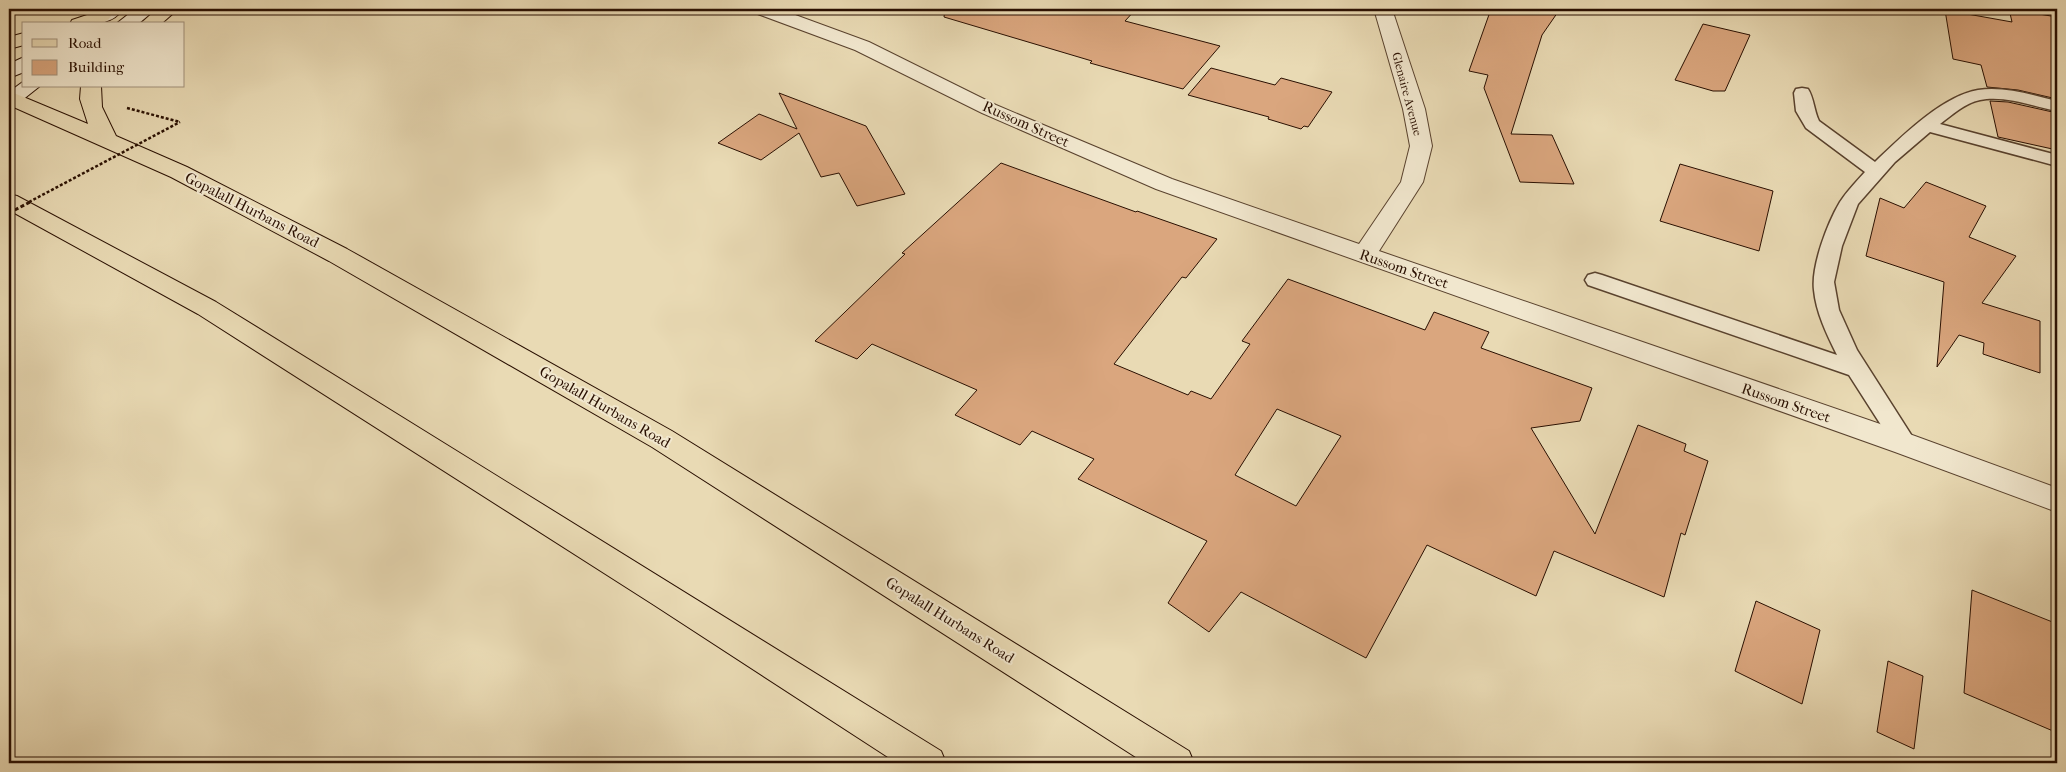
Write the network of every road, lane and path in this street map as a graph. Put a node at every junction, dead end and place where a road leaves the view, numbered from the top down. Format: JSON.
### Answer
{"nodes":[{"id":1,"x":148,"y":9,"type":"edge"},
{"id":2,"x":169,"y":9,"type":"edge"},
{"id":3,"x":762,"y":9,"type":"edge"},
{"id":4,"x":1382,"y":9,"type":"edge"},
{"id":5,"x":102,"y":16,"type":"edge"},
{"id":6,"x":85,"y":22,"type":"edge"},
{"id":7,"x":128,"y":22,"type":"edge"},
{"id":8,"x":152,"y":22,"type":"edge"},
{"id":9,"x":22,"y":40,"type":"edge"},
{"id":10,"x":9,"y":42,"type":"edge"},
{"id":11,"x":22,"y":69,"type":"edge"},
{"id":12,"x":90,"y":88,"type":"edge"},
{"id":13,"x":14,"y":91,"type":"edge"},
{"id":14,"x":1802,"y":93,"type":"dead end"},
{"id":15,"x":122,"y":106,"type":"dead end"},
{"id":16,"x":2057,"y":106,"type":"edge"},
{"id":17,"x":1927,"y":126,"type":"junction"},
{"id":18,"x":108,"y":142,"type":"junction"},
{"id":19,"x":2057,"y":162,"type":"edge"},
{"id":20,"x":1876,"y":172,"type":"junction"},
{"id":21,"x":10,"y":206,"type":"edge"},
{"id":22,"x":1364,"y":255,"type":"junction"},
{"id":23,"x":1595,"y":280,"type":"dead end"},
{"id":24,"x":1858,"y":370,"type":"junction"},
{"id":25,"x":1905,"y":444,"type":"junction"},
{"id":26,"x":2057,"y":500,"type":"edge"},
{"id":27,"x":928,"y":763,"type":"edge"},
{"id":28,"x":1176,"y":763,"type":"edge"}],
"edges":[{"from":1,"to":7,"type":"street"},
{"from":2,"to":8,"type":"main road"},
{"from":3,"to":22,"type":"street","name":"Russom Street"},
{"from":4,"to":22,"type":"street","name":"Glenaire Avenue"},
{"from":5,"to":6,"type":"main road"},
{"from":9,"to":10,"type":"main road"},
{"from":11,"to":13,"type":"street"},
{"from":12,"to":18,"type":"main road"},
{"from":13,"to":18,"type":"main road","name":"Gopalall Hurbans Road"},
{"from":14,"to":20,"type":"lane"},
{"from":15,"to":21,"type":"path","bridge":true},
{"from":16,"to":17,"type":"lane"},
{"from":17,"to":19,"type":"lane"},
{"from":17,"to":20,"type":"lane"},
{"from":18,"to":28,"type":"main road","name":"Gopalall Hurbans Road"},
{"from":20,"to":24,"type":"lane"},
{"from":21,"to":27,"type":"main road"},
{"from":22,"to":25,"type":"street","name":"Russom Street"},
{"from":23,"to":24,"type":"lane"},
{"from":24,"to":25,"type":"lane"},
{"from":25,"to":26,"type":"street","name":"Russom Street"}]}
